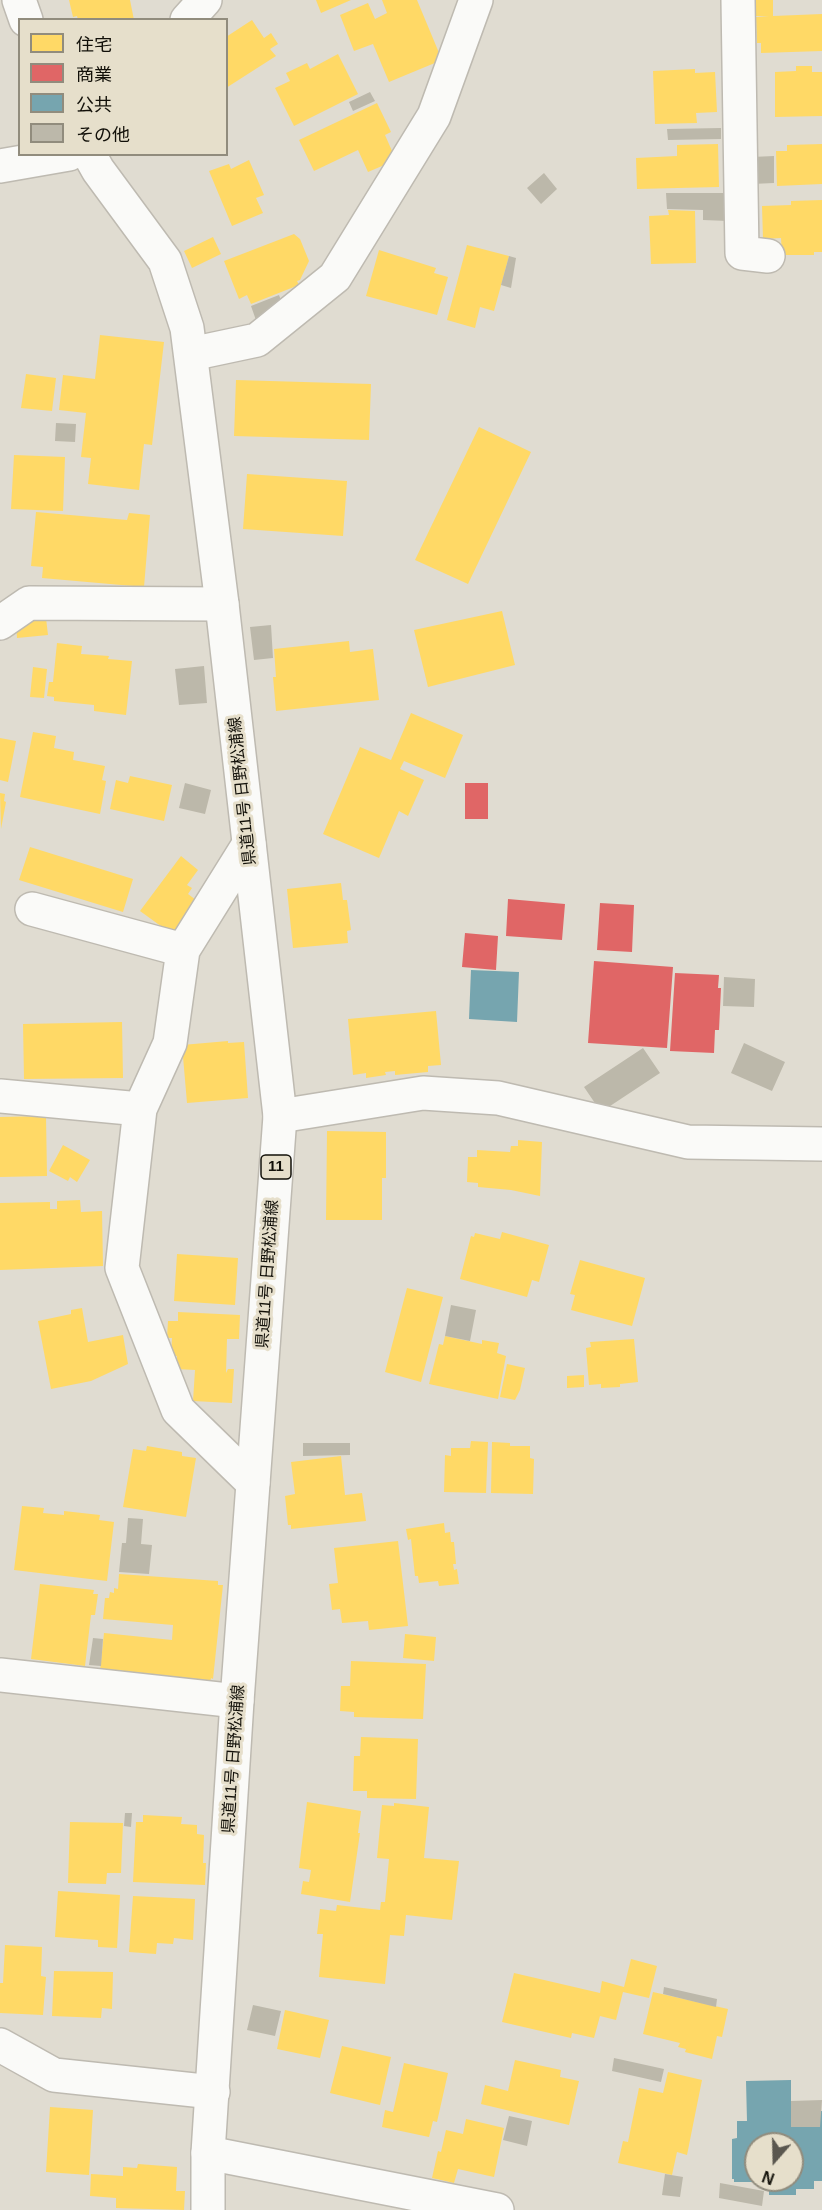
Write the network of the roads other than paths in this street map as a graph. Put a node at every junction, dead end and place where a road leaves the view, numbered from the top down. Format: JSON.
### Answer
{"nodes":[{"id":1,"x":19,"y":0,"type":"edge"},
{"id":2,"x":205,"y":0,"type":"edge"},
{"id":3,"x":738,"y":0,"type":"edge"},
{"id":4,"x":472,"y":4,"type":"edge"},
{"id":5,"x":25,"y":18,"type":"edge"},
{"id":6,"x":188,"y":18,"type":"edge"},
{"id":7,"x":58,"y":156,"type":"edge"},
{"id":8,"x":90,"y":156,"type":"edge"},
{"id":9,"x":0,"y":166,"type":"edge"},
{"id":10,"x":768,"y":256,"type":"dead end"},
{"id":11,"x":191,"y":354,"type":"junction"},
{"id":12,"x":222,"y":604,"type":"junction"},
{"id":13,"x":0,"y":623,"type":"edge"},
{"id":14,"x":249,"y":844,"type":"junction"},
{"id":15,"x":32,"y":909,"type":"dead end"},
{"id":16,"x":183,"y":950,"type":"junction"},
{"id":17,"x":0,"y":1096,"type":"edge"},
{"id":18,"x":140,"y":1109,"type":"junction"},
{"id":19,"x":280,"y":1116,"type":"junction"},
{"id":20,"x":822,"y":1144,"type":"edge"},
{"id":21,"x":254,"y":1482,"type":"junction"},
{"id":22,"x":0,"y":1676,"type":"edge"},
{"id":23,"x":237,"y":1701,"type":"junction"},
{"id":24,"x":0,"y":2045,"type":"edge"},
{"id":25,"x":213,"y":2091,"type":"junction"},
{"id":26,"x":208,"y":2152,"type":"junction"},
{"id":27,"x":208,"y":2210,"type":"edge"},
{"id":28,"x":497,"y":2210,"type":"edge"}],
"edges":[{"from":1,"to":5,"type":"street"},
{"from":2,"to":6,"type":"street"},
{"from":3,"to":10,"type":"street"},
{"from":4,"to":11,"type":"street"},
{"from":7,"to":9,"type":"street"},
{"from":8,"to":11,"type":"street","name":"県道11号 日野松浦線","number":"11"},
{"from":11,"to":12,"type":"street","name":"県道11号 日野松浦線","number":"11"},
{"from":12,"to":13,"type":"street"},
{"from":12,"to":14,"type":"street","name":"県道11号 日野松浦線","number":"11"},
{"from":14,"to":16,"type":"street"},
{"from":14,"to":19,"type":"street","name":"県道11号 日野松浦線","number":"11"},
{"from":15,"to":16,"type":"street"},
{"from":16,"to":18,"type":"street"},
{"from":17,"to":18,"type":"street"},
{"from":18,"to":21,"type":"street"},
{"from":19,"to":20,"type":"street"},
{"from":19,"to":21,"type":"street","name":"県道11号 日野松浦線","number":"11"},
{"from":21,"to":23,"type":"street","name":"県道11号 日野松浦線","number":"11"},
{"from":22,"to":23,"type":"street"},
{"from":23,"to":25,"type":"street","name":"県道11号 日野松浦線","number":"11"},
{"from":24,"to":25,"type":"street"},
{"from":25,"to":26,"type":"street","name":"県道11号 日野松浦線","number":"11"},
{"from":26,"to":27,"type":"street","name":"県道11号 日野松浦線","number":"11"},
{"from":26,"to":28,"type":"street"}]}
